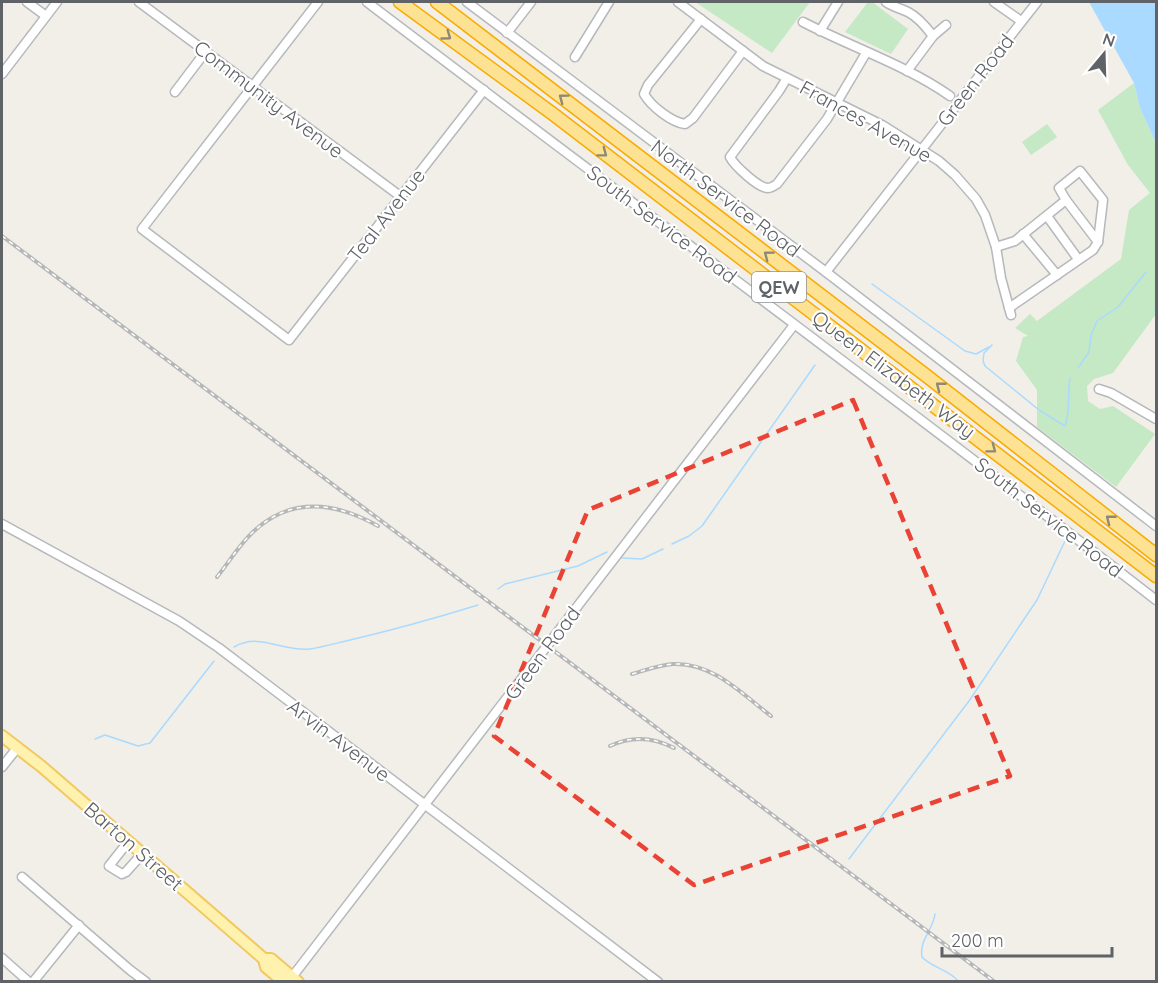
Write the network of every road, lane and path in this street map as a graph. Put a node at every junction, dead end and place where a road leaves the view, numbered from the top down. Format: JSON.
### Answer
{"nodes":[{"id":1,"x":27,"y":2,"type":"edge"},
{"id":2,"x":57,"y":2,"type":"edge"},
{"id":3,"x":139,"y":2,"type":"edge"},
{"id":4,"x":318,"y":2,"type":"edge"},
{"id":5,"x":367,"y":2,"type":"edge"},
{"id":6,"x":400,"y":2,"type":"edge"},
{"id":7,"x":437,"y":2,"type":"edge"},
{"id":8,"x":467,"y":2,"type":"edge"},
{"id":9,"x":531,"y":2,"type":"edge"},
{"id":10,"x":609,"y":2,"type":"edge"},
{"id":11,"x":678,"y":2,"type":"edge"},
{"id":12,"x":838,"y":2,"type":"edge"},
{"id":13,"x":886,"y":2,"type":"edge"},
{"id":14,"x":994,"y":2,"type":"edge"},
{"id":15,"x":1037,"y":2,"type":"edge"},
{"id":16,"x":46,"y":16,"type":"junction"},
{"id":17,"x":701,"y":19,"type":"junction"},
{"id":18,"x":1021,"y":21,"type":"junction"},
{"id":19,"x":803,"y":22,"type":"dead end"},
{"id":20,"x":946,"y":25,"type":"dead end"},
{"id":21,"x":820,"y":31,"type":"junction"},
{"id":22,"x":507,"y":33,"type":"junction"},
{"id":23,"x":933,"y":36,"type":"junction"},
{"id":24,"x":206,"y":51,"type":"junction"},
{"id":25,"x":743,"y":51,"type":"junction"},
{"id":26,"x":866,"y":53,"type":"junction"},
{"id":27,"x":574,"y":57,"type":"dead end"},
{"id":28,"x":907,"y":71,"type":"junction"},
{"id":29,"x":2,"y":74,"type":"edge"},
{"id":30,"x":787,"y":78,"type":"junction"},
{"id":31,"x":253,"y":87,"type":"junction"},
{"id":32,"x":484,"y":90,"type":"junction"},
{"id":33,"x":175,"y":92,"type":"dead end"},
{"id":34,"x":950,"y":96,"type":"dead end"},
{"id":35,"x":838,"y":102,"type":"junction"},
{"id":36,"x":922,"y":149,"type":"junction"},
{"id":37,"x":400,"y":196,"type":"junction"},
{"id":38,"x":1066,"y":200,"type":"junction"},
{"id":39,"x":1047,"y":216,"type":"junction"},
{"id":40,"x":1023,"y":234,"type":"junction"},
{"id":41,"x":1098,"y":242,"type":"junction"},
{"id":42,"x":996,"y":247,"type":"junction"},
{"id":43,"x":1078,"y":259,"type":"junction"},
{"id":44,"x":826,"y":273,"type":"junction"},
{"id":45,"x":1057,"y":275,"type":"junction"},
{"id":46,"x":794,"y":325,"type":"junction"},
{"id":47,"x":1099,"y":388,"type":"dead end"},
{"id":48,"x":1156,"y":419,"type":"edge"},
{"id":49,"x":2,"y":524,"type":"edge"},
{"id":50,"x":1156,"y":526,"type":"edge"},
{"id":51,"x":1156,"y":555,"type":"edge"},
{"id":52,"x":1156,"y":576,"type":"edge"},
{"id":53,"x":1156,"y":600,"type":"edge"},
{"id":54,"x":2,"y":735,"type":"edge"},
{"id":55,"x":18,"y":747,"type":"junction"},
{"id":56,"x":2,"y":767,"type":"edge"},
{"id":57,"x":426,"y":805,"type":"junction"},
{"id":58,"x":128,"y":842,"type":"junction"},
{"id":59,"x":142,"y":854,"type":"junction"},
{"id":60,"x":22,"y":877,"type":"dead end"},
{"id":61,"x":79,"y":926,"type":"junction"},
{"id":62,"x":2,"y":959,"type":"edge"},
{"id":63,"x":291,"y":980,"type":"edge"},
{"id":64,"x":654,"y":980,"type":"edge"},
{"id":65,"x":31,"y":981,"type":"edge"},
{"id":66,"x":146,"y":981,"type":"edge"}],
"edges":[{"from":1,"to":16,"type":"street"},
{"from":2,"to":16,"type":"street"},
{"from":3,"to":24,"type":"street","name":"Community Avenue"},
{"from":4,"to":31,"type":"street"},
{"from":5,"to":32,"type":"street","name":"South Service Road"},
{"from":6,"to":52,"type":"highway","name":"Queen Elizabeth Way","number":"QEW","one_way":true},
{"from":51,"to":7,"type":"highway","name":"Queen Elizabeth Way","number":"QEW","one_way":true},
{"from":8,"to":22,"type":"street","name":"North Service Road"},
{"from":9,"to":22,"type":"street"},
{"from":10,"to":27,"type":"street"},
{"from":11,"to":17,"type":"street","name":"Frances Avenue"},
{"from":12,"to":21,"type":"street"},
{"from":13,"to":23,"type":"street"},
{"from":14,"to":18,"type":"street"},
{"from":15,"to":18,"type":"street","name":"Green Road"},
{"from":16,"to":29,"type":"street"},
{"from":17,"to":25,"type":"street","name":"Frances Avenue"},
{"from":17,"to":25,"type":"street"},
{"from":18,"to":36,"type":"street","name":"Green Road"},
{"from":19,"to":21,"type":"street"},
{"from":20,"to":23,"type":"street"},
{"from":21,"to":26,"type":"street"},
{"from":22,"to":44,"type":"street","name":"North Service Road"},
{"from":23,"to":28,"type":"street"},
{"from":24,"to":31,"type":"street","name":"Community Avenue"},
{"from":24,"to":33,"type":"street"},
{"from":25,"to":30,"type":"street","name":"Frances Avenue"},
{"from":26,"to":28,"type":"street"},
{"from":26,"to":35,"type":"street"},
{"from":28,"to":34,"type":"street"},
{"from":30,"to":35,"type":"street","name":"Frances Avenue"},
{"from":30,"to":35,"type":"street"},
{"from":31,"to":37,"type":"street","name":"Community Avenue"},
{"from":31,"to":37,"type":"street","name":"Teal Avenue"},
{"from":32,"to":37,"type":"street","name":"Teal Avenue"},
{"from":32,"to":46,"type":"street","name":"South Service Road"},
{"from":35,"to":36,"type":"street","name":"Frances Avenue"},
{"from":36,"to":42,"type":"street","name":"Frances Avenue"},
{"from":36,"to":44,"type":"street","name":"Green Road"},
{"from":38,"to":39,"type":"street"},
{"from":38,"to":41,"type":"street"},
{"from":38,"to":41,"type":"street"},
{"from":39,"to":40,"type":"street"},
{"from":39,"to":43,"type":"street"},
{"from":40,"to":42,"type":"street"},
{"from":40,"to":45,"type":"street"},
{"from":41,"to":43,"type":"street"},
{"from":42,"to":45,"type":"street","name":"Frances Avenue"},
{"from":43,"to":45,"type":"street"},
{"from":44,"to":50,"type":"street","name":"North Service Road"},
{"from":46,"to":53,"type":"street","name":"South Service Road"},
{"from":46,"to":57,"type":"street","name":"Green Road"},
{"from":47,"to":48,"type":"street"},
{"from":49,"to":57,"type":"street","name":"Arvin Avenue"},
{"from":54,"to":55,"type":"main road","name":"Barton Street"},
{"from":55,"to":56,"type":"street"},
{"from":55,"to":58,"type":"main road","name":"Barton Street"},
{"from":57,"to":63,"type":"street","name":"Green Road"},
{"from":57,"to":64,"type":"street","name":"Arvin Avenue"},
{"from":58,"to":59,"type":"main road","name":"Barton Street"},
{"from":58,"to":59,"type":"street"},
{"from":59,"to":63,"type":"main road","name":"Barton Street"},
{"from":60,"to":61,"type":"street"},
{"from":61,"to":65,"type":"street"},
{"from":61,"to":66,"type":"street"},
{"from":62,"to":65,"type":"street"}]}
